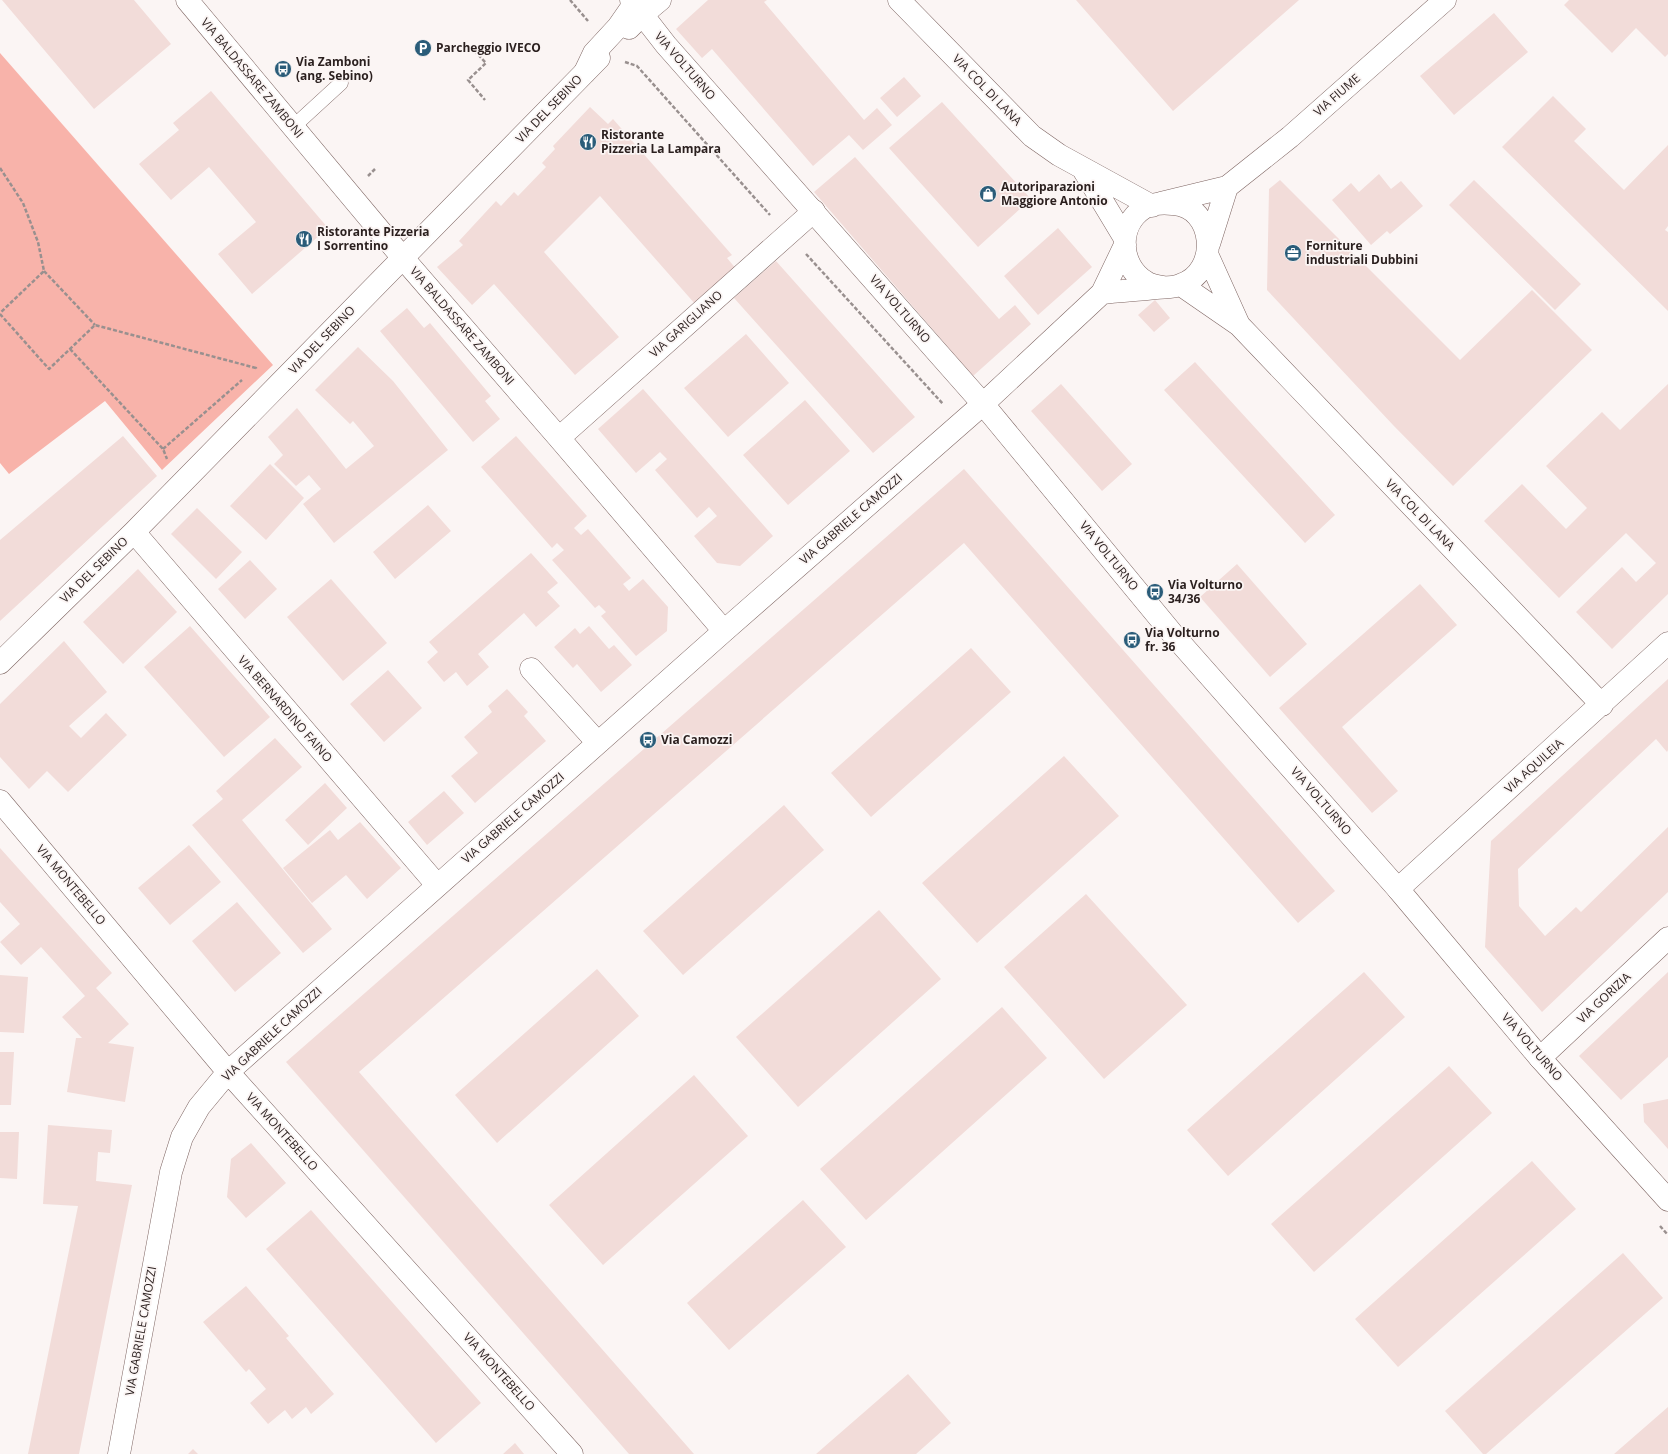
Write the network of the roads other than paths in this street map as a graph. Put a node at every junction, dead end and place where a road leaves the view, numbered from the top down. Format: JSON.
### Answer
{"nodes":[{"id":1,"x":187,"y":0,"type":"edge"},
{"id":2,"x":660,"y":0,"type":"edge"},
{"id":3,"x":899,"y":0,"type":"edge"},
{"id":4,"x":1445,"y":0,"type":"edge"},
{"id":5,"x":636,"y":6,"type":"edge"},
{"id":6,"x":341,"y":83,"type":"dead end"},
{"id":7,"x":293,"y":127,"type":"junction"},
{"id":8,"x":1083,"y":169,"type":"junction"},
{"id":9,"x":1227,"y":187,"type":"junction"},
{"id":10,"x":1156,"y":204,"type":"junction"},
{"id":11,"x":814,"y":211,"type":"junction"},
{"id":12,"x":1124,"y":241,"type":"junction"},
{"id":13,"x":1208,"y":249,"type":"junction"},
{"id":14,"x":402,"y":257,"type":"junction"},
{"id":15,"x":1172,"y":286,"type":"junction"},
{"id":16,"x":1102,"y":293,"type":"junction"},
{"id":17,"x":1239,"y":325,"type":"junction"},
{"id":18,"x":983,"y":404,"type":"junction"},
{"id":19,"x":559,"y":438,"type":"junction"},
{"id":20,"x":134,"y":532,"type":"junction"},
{"id":21,"x":724,"y":631,"type":"junction"},
{"id":22,"x":1668,"y":643,"type":"edge"},
{"id":23,"x":0,"y":663,"type":"edge"},
{"id":24,"x":531,"y":669,"type":"dead end"},
{"id":25,"x":1602,"y":705,"type":"junction"},
{"id":26,"x":598,"y":743,"type":"junction"},
{"id":27,"x":0,"y":801,"type":"edge"},
{"id":28,"x":437,"y":885,"type":"junction"},
{"id":29,"x":1398,"y":889,"type":"junction"},
{"id":30,"x":1668,"y":938,"type":"edge"},
{"id":31,"x":1540,"y":1058,"type":"junction"},
{"id":32,"x":228,"y":1072,"type":"junction"},
{"id":33,"x":1668,"y":1200,"type":"edge"},
{"id":34,"x":119,"y":1454,"type":"edge"},
{"id":35,"x":572,"y":1454,"type":"edge"}],
"edges":[{"from":1,"to":7,"type":"street","name":"VIA BALDASSARE ZAMBONI"},
{"from":2,"to":5,"type":"street"},
{"from":3,"to":8,"type":"street","name":"VIA COL DI LANA"},
{"from":4,"to":9,"type":"street","name":"VIA FIUME"},
{"from":5,"to":11,"type":"street","name":"VIA VOLTURNO"},
{"from":5,"to":14,"type":"street","name":"VIA DEL SEBINO"},
{"from":6,"to":7,"type":"lane"},
{"from":7,"to":14,"type":"street","name":"VIA BALDASSARE ZAMBONI"},
{"from":8,"to":10,"type":"street","name":"VIA COL DI LANA"},
{"from":8,"to":12,"type":"street","name":"VIA COL DI LANA"},
{"from":9,"to":10,"type":"street","name":"VIA FIUME"},
{"from":9,"to":13,"type":"street"},
{"from":10,"to":12,"type":"street"},
{"from":10,"to":13,"type":"street"},
{"from":11,"to":18,"type":"street","name":"VIA VOLTURNO"},
{"from":11,"to":19,"type":"street","name":"VIA GARIGLIANO"},
{"from":12,"to":15,"type":"street"},
{"from":12,"to":16,"type":"street","name":"VIA GABRIELE CAMOZZI"},
{"from":13,"to":15,"type":"street"},
{"from":13,"to":17,"type":"street","name":"VIA COL DI LANA"},
{"from":14,"to":19,"type":"street","name":"VIA BALDASSARE ZAMBONI"},
{"from":14,"to":20,"type":"street","name":"VIA DEL SEBINO"},
{"from":15,"to":16,"type":"street"},
{"from":15,"to":17,"type":"street","name":"VIA COL DI LANA"},
{"from":16,"to":18,"type":"street","name":"VIA GABRIELE CAMOZZI"},
{"from":17,"to":25,"type":"street","name":"VIA COL DI LANA"},
{"from":18,"to":21,"type":"street","name":"VIA GABRIELE CAMOZZI"},
{"from":18,"to":29,"type":"street","name":"VIA VOLTURNO"},
{"from":19,"to":21,"type":"street","name":"VIA BALDASSARE ZAMBONI"},
{"from":20,"to":23,"type":"street","name":"VIA DEL SEBINO"},
{"from":20,"to":28,"type":"street","name":"VIA BERNARDINO FAINO"},
{"from":21,"to":26,"type":"street","name":"VIA GABRIELE CAMOZZI"},
{"from":22,"to":25,"type":"street","name":"VIA AQUILEIA"},
{"from":24,"to":26,"type":"street"},
{"from":25,"to":29,"type":"street","name":"VIA AQUILEIA"},
{"from":26,"to":28,"type":"street","name":"VIA GABRIELE CAMOZZI"},
{"from":27,"to":32,"type":"street","name":"VIA MONTEBELLO"},
{"from":28,"to":32,"type":"street","name":"VIA GABRIELE CAMOZZI"},
{"from":29,"to":31,"type":"street","name":"VIA VOLTURNO"},
{"from":30,"to":31,"type":"street","name":"VIA GORIZIA"},
{"from":31,"to":33,"type":"street","name":"VIA VOLTURNO"},
{"from":32,"to":34,"type":"street","name":"VIA GABRIELE CAMOZZI"},
{"from":32,"to":35,"type":"street","name":"VIA MONTEBELLO"}]}
